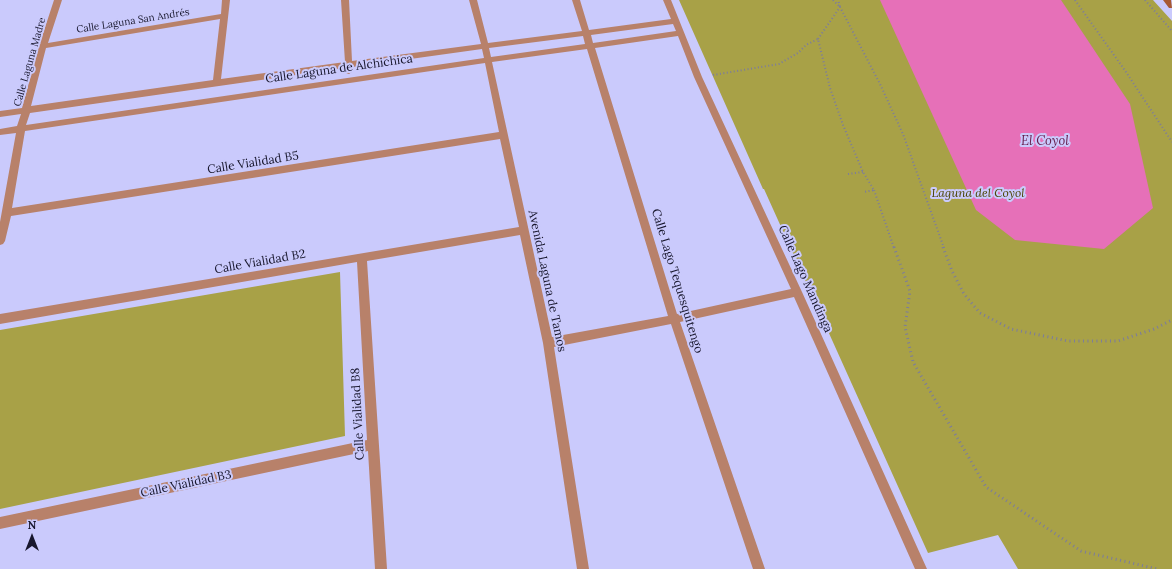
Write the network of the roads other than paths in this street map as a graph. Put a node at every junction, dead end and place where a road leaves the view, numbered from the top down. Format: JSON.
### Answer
{"nodes":[{"id":1,"x":58,"y":0,"type":"edge"},
{"id":2,"x":226,"y":0,"type":"edge"},
{"id":3,"x":346,"y":0,"type":"edge"},
{"id":4,"x":473,"y":0,"type":"edge"},
{"id":5,"x":576,"y":0,"type":"edge"},
{"id":6,"x":667,"y":0,"type":"edge"},
{"id":7,"x":1167,"y":0,"type":"edge"},
{"id":8,"x":1172,"y":6,"type":"edge"},
{"id":9,"x":225,"y":16,"type":"junction"},
{"id":10,"x":676,"y":21,"type":"junction"},
{"id":11,"x":681,"y":33,"type":"junction"},
{"id":12,"x":587,"y":34,"type":"junction"},
{"id":13,"x":43,"y":46,"type":"junction"},
{"id":14,"x":485,"y":46,"type":"junction"},
{"id":15,"x":591,"y":46,"type":"junction"},
{"id":16,"x":488,"y":60,"type":"junction"},
{"id":17,"x":348,"y":64,"type":"junction"},
{"id":18,"x":350,"y":79,"type":"junction"},
{"id":19,"x":217,"y":82,"type":"junction"},
{"id":20,"x":26,"y":111,"type":"junction"},
{"id":21,"x":0,"y":114,"type":"edge"},
{"id":22,"x":21,"y":129,"type":"junction"},
{"id":23,"x":0,"y":132,"type":"edge"},
{"id":24,"x":503,"y":135,"type":"junction"},
{"id":25,"x":8,"y":214,"type":"junction"},
{"id":26,"x":524,"y":230,"type":"junction"},
{"id":27,"x":0,"y":241,"type":"edge"},
{"id":28,"x":362,"y":258,"type":"junction"},
{"id":29,"x":797,"y":292,"type":"junction"},
{"id":30,"x":0,"y":319,"type":"edge"},
{"id":31,"x":674,"y":319,"type":"junction"},
{"id":32,"x":548,"y":344,"type":"junction"},
{"id":33,"x":373,"y":444,"type":"junction"},
{"id":34,"x":0,"y":523,"type":"edge"},
{"id":35,"x":381,"y":569,"type":"edge"},
{"id":36,"x":583,"y":569,"type":"edge"},
{"id":37,"x":760,"y":569,"type":"edge"},
{"id":38,"x":921,"y":569,"type":"edge"}],
"edges":[{"from":1,"to":13,"type":"street","name":"Calle Laguna Madre"},
{"from":2,"to":9,"type":"street"},
{"from":3,"to":17,"type":"street"},
{"from":4,"to":14,"type":"street","name":"Avenida Laguna de Tamos"},
{"from":5,"to":12,"type":"street","name":"Calle Lago Tequesquitengo"},
{"from":6,"to":10,"type":"street","name":"Calle Lago Mandinga"},
{"from":7,"to":8,"type":"main road"},
{"from":9,"to":13,"type":"street","name":"Calle Laguna San Andrés"},
{"from":9,"to":19,"type":"street"},
{"from":10,"to":11,"type":"street","name":"Calle Lago Mandinga"},
{"from":10,"to":12,"type":"street","name":"Calle Laguna de Alchichica"},
{"from":11,"to":15,"type":"street","name":"Calle Laguna de Alchichica"},
{"from":11,"to":29,"type":"street","name":"Calle Lago Mandinga"},
{"from":12,"to":14,"type":"street","name":"Calle Laguna de Alchichica"},
{"from":12,"to":15,"type":"street","name":"Calle Lago Tequesquitengo"},
{"from":13,"to":20,"type":"street","name":"Calle Laguna Madre"},
{"from":14,"to":16,"type":"street","name":"Avenida Laguna de Tamos"},
{"from":14,"to":17,"type":"street","name":"Calle Laguna de Alchichica"},
{"from":15,"to":16,"type":"street","name":"Calle Laguna de Alchichica"},
{"from":15,"to":31,"type":"street","name":"Calle Lago Tequesquitengo"},
{"from":16,"to":18,"type":"street","name":"Calle Laguna de Alchichica"},
{"from":16,"to":24,"type":"street","name":"Avenida Laguna de Tamos"},
{"from":17,"to":18,"type":"street"},
{"from":17,"to":19,"type":"street","name":"Calle Laguna de Alchichica"},
{"from":18,"to":22,"type":"street","name":"Calle Laguna de Alchichica"},
{"from":19,"to":20,"type":"street","name":"Calle Laguna de Alchichica"},
{"from":20,"to":21,"type":"street","name":"Calle Laguna de Alchichica"},
{"from":20,"to":22,"type":"street","name":"Calle Laguna Madre"},
{"from":22,"to":23,"type":"street","name":"Calle Laguna de Alchichica"},
{"from":22,"to":25,"type":"street","name":"Calle Laguna Madre"},
{"from":24,"to":25,"type":"street","name":"Calle Vialidad B5"},
{"from":24,"to":26,"type":"street","name":"Avenida Laguna de Tamos"},
{"from":25,"to":27,"type":"street","name":"Calle Laguna Madre"},
{"from":26,"to":28,"type":"street","name":"Calle Vialidad B2"},
{"from":26,"to":32,"type":"street","name":"Avenida Laguna de Tamos"},
{"from":28,"to":30,"type":"street","name":"Calle Vialidad B2"},
{"from":28,"to":33,"type":"street","name":"Calle Vialidad B8"},
{"from":29,"to":31,"type":"street"},
{"from":29,"to":38,"type":"street","name":"Calle Lago Mandinga"},
{"from":31,"to":32,"type":"street"},
{"from":31,"to":37,"type":"street","name":"Calle Lago Tequesquitengo"},
{"from":32,"to":36,"type":"street","name":"Avenida Laguna de Tamos"},
{"from":33,"to":34,"type":"street","name":"Calle Vialidad B3"},
{"from":33,"to":35,"type":"street","name":"Calle Vialidad B8"}]}
